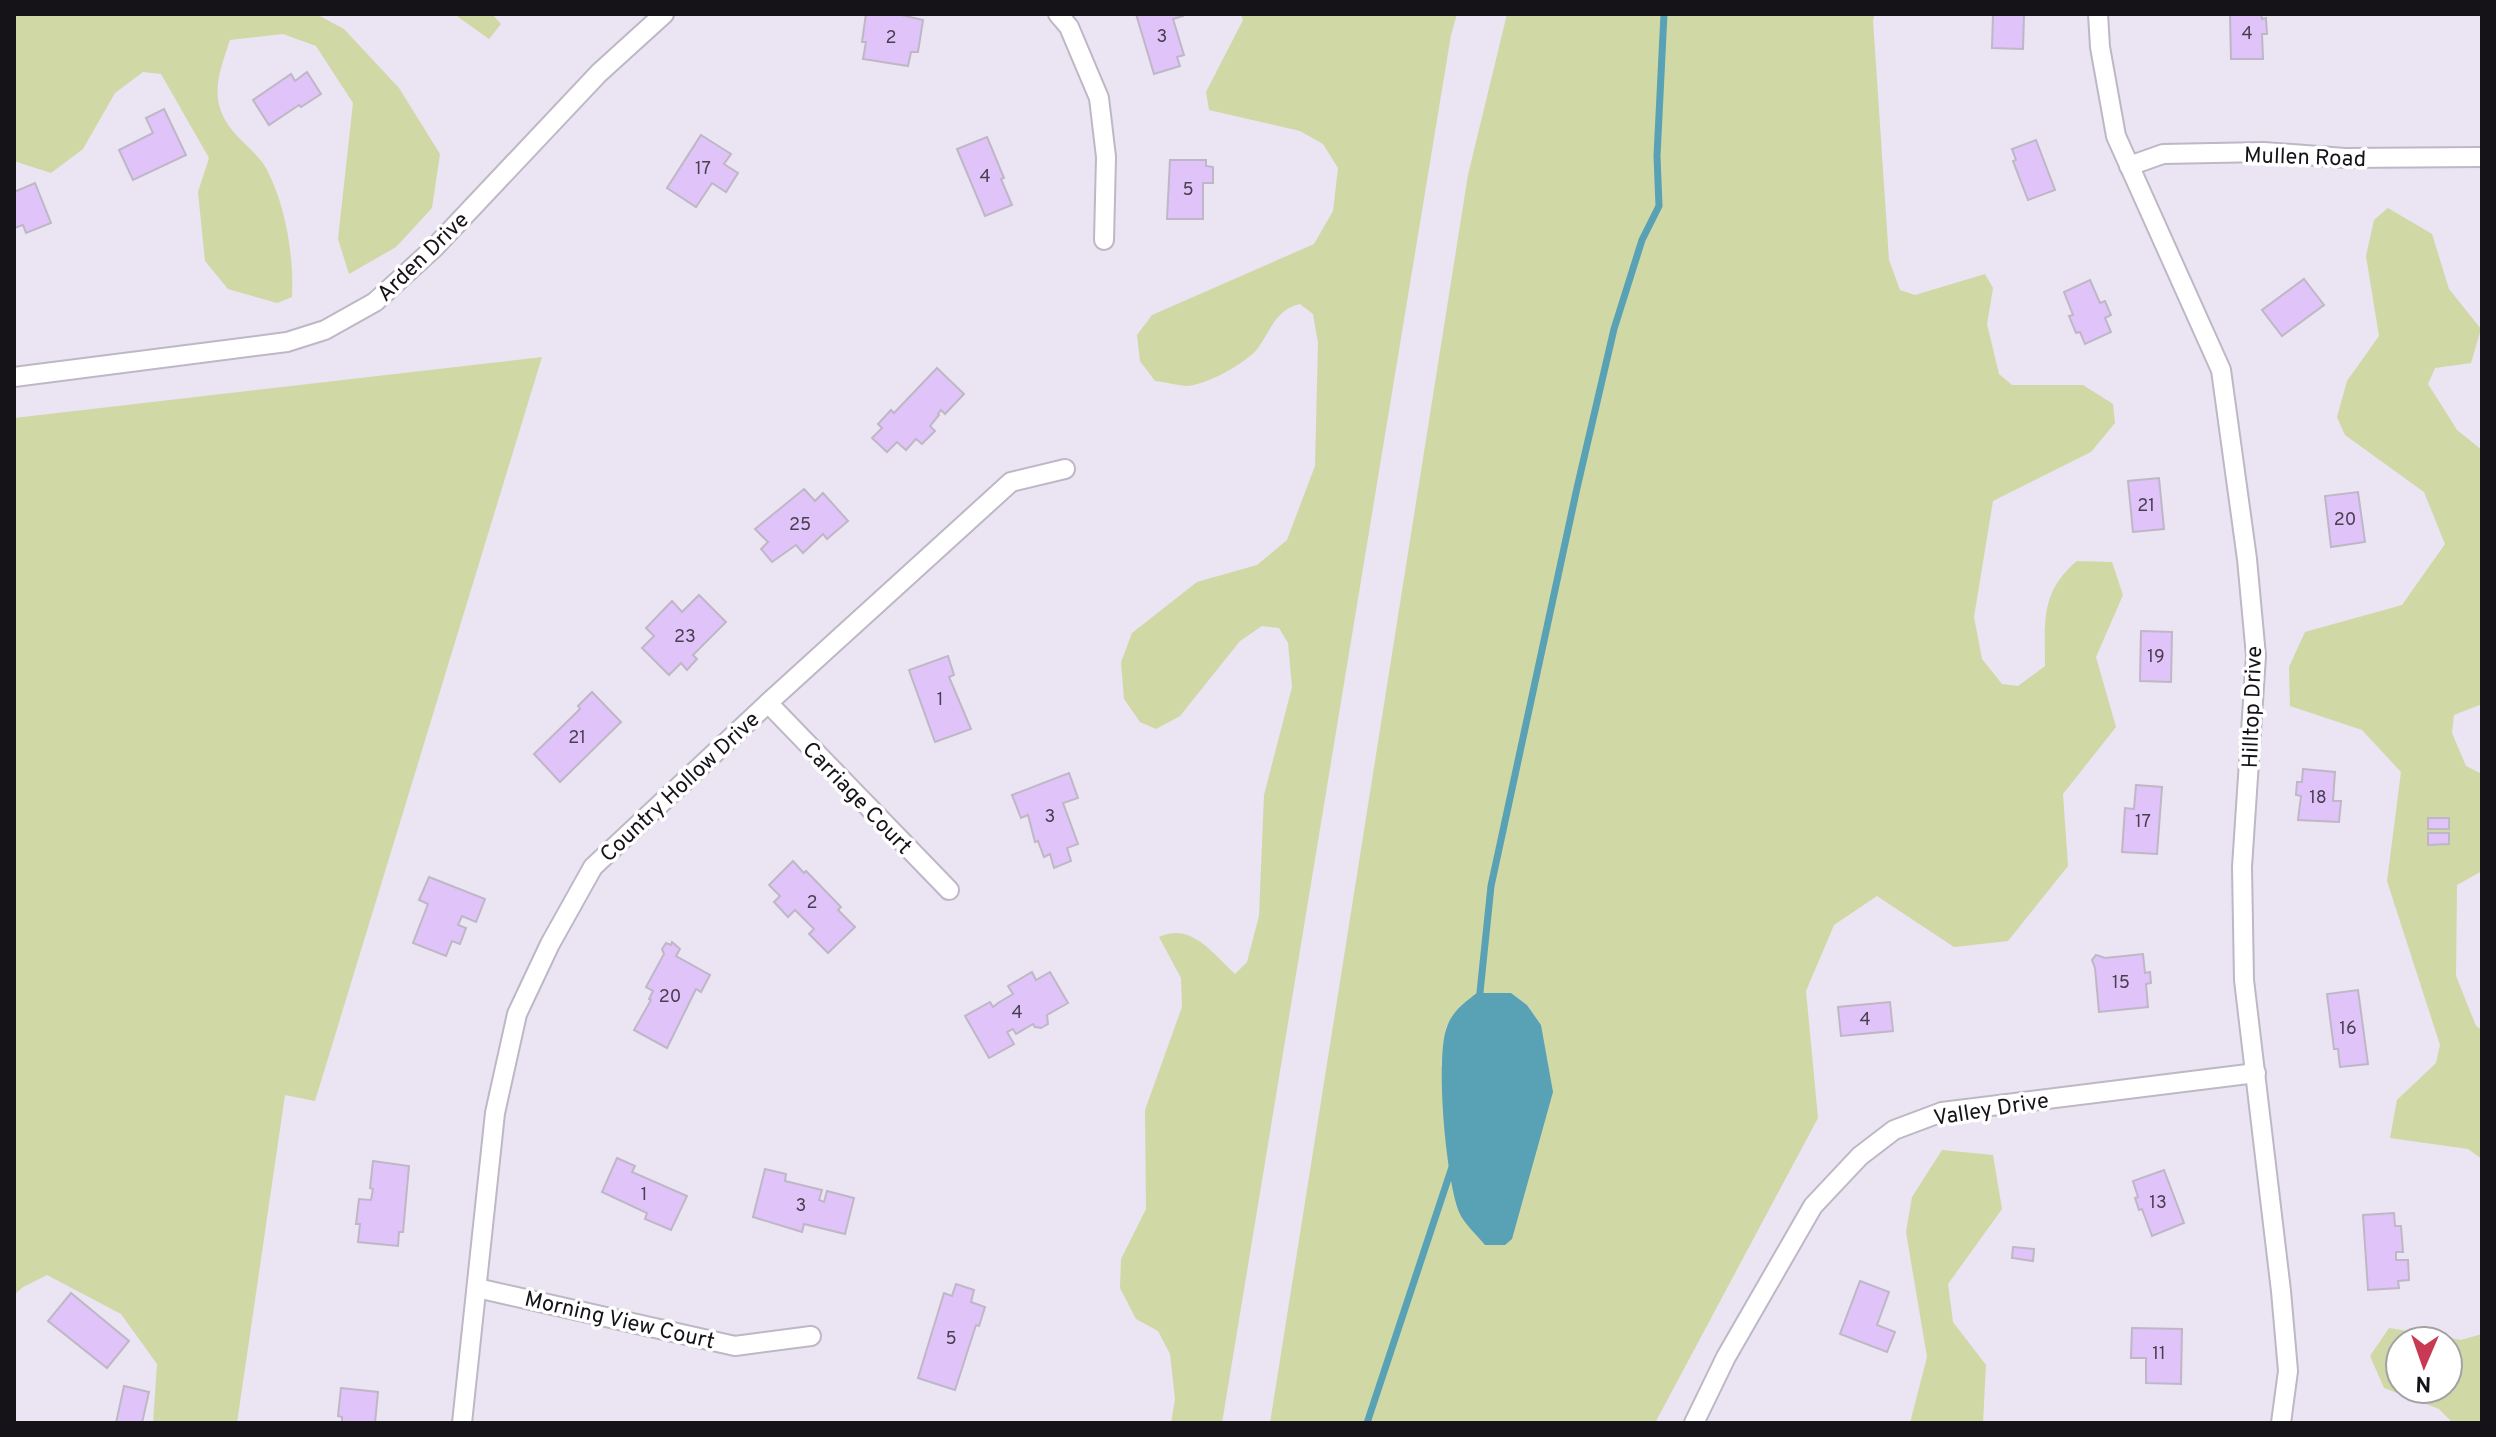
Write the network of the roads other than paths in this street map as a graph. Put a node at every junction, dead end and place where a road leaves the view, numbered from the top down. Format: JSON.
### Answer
{"nodes":[{"id":1,"x":664,"y":14,"type":"edge"},
{"id":2,"x":1058,"y":14,"type":"edge"},
{"id":3,"x":2098,"y":14,"type":"edge"},
{"id":4,"x":2482,"y":157,"type":"edge"},
{"id":5,"x":2129,"y":166,"type":"junction"},
{"id":6,"x":1104,"y":240,"type":"dead end"},
{"id":7,"x":14,"y":377,"type":"edge"},
{"id":8,"x":1065,"y":469,"type":"dead end"},
{"id":9,"x":768,"y":703,"type":"junction"},
{"id":10,"x":949,"y":890,"type":"dead end"},
{"id":11,"x":2256,"y":1073,"type":"junction"},
{"id":12,"x":477,"y":1288,"type":"junction"},
{"id":13,"x":811,"y":1336,"type":"dead end"},
{"id":14,"x":462,"y":1423,"type":"edge"},
{"id":15,"x":1694,"y":1423,"type":"edge"},
{"id":16,"x":2281,"y":1423,"type":"edge"}],
"edges":[{"from":1,"to":7,"type":"street","name":"Arden Drive"},
{"from":2,"to":6,"type":"street"},
{"from":3,"to":5,"type":"street","name":"Hilltop Drive"},
{"from":4,"to":5,"type":"street","name":"Mullen Road"},
{"from":5,"to":11,"type":"street","name":"Hilltop Drive"},
{"from":8,"to":9,"type":"street","name":"Country Hollow Drive"},
{"from":9,"to":10,"type":"street","name":"Carriage Court"},
{"from":9,"to":12,"type":"street","name":"Country Hollow Drive"},
{"from":11,"to":15,"type":"street","name":"Valley Drive"},
{"from":11,"to":16,"type":"street","name":"Hilltop Drive"},
{"from":12,"to":13,"type":"street","name":"Morning View Court"},
{"from":12,"to":14,"type":"street","name":"Country Hollow Drive"}]}
